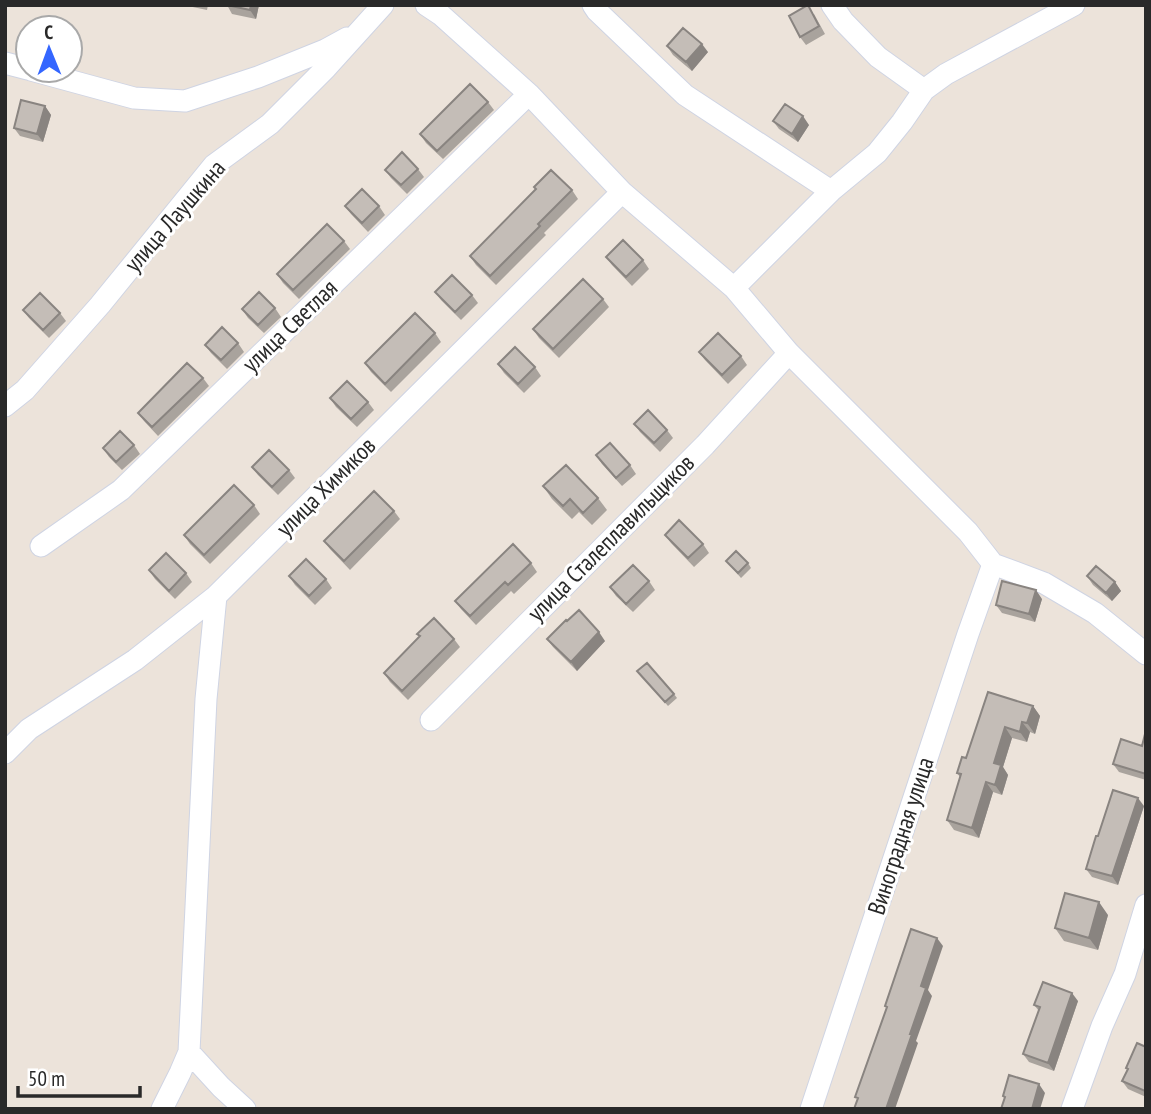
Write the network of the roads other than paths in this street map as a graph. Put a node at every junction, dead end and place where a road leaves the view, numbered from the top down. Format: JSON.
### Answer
{"nodes":[{"id":1,"x":383,"y":5,"type":"edge"},
{"id":2,"x":426,"y":5,"type":"edge"},
{"id":3,"x":593,"y":5,"type":"edge"},
{"id":4,"x":832,"y":5,"type":"edge"},
{"id":5,"x":1067,"y":7,"type":"edge"},
{"id":6,"x":358,"y":33,"type":"junction"},
{"id":7,"x":82,"y":84,"type":"edge"},
{"id":8,"x":924,"y":90,"type":"junction"},
{"id":9,"x":529,"y":94,"type":"junction"},
{"id":10,"x":831,"y":191,"type":"junction"},
{"id":11,"x":622,"y":192,"type":"junction"},
{"id":12,"x":734,"y":288,"type":"junction"},
{"id":13,"x":789,"y":354,"type":"junction"},
{"id":14,"x":5,"y":406,"type":"edge"},
{"id":15,"x":41,"y":546,"type":"dead end"},
{"id":16,"x":993,"y":564,"type":"junction"},
{"id":17,"x":216,"y":596,"type":"junction"},
{"id":18,"x":1146,"y":654,"type":"edge"},
{"id":19,"x":430,"y":720,"type":"dead end"},
{"id":20,"x":5,"y":753,"type":"edge"},
{"id":21,"x":1146,"y":905,"type":"edge"},
{"id":22,"x":189,"y":1052,"type":"junction"},
{"id":23,"x":162,"y":1109,"type":"edge"},
{"id":24,"x":245,"y":1109,"type":"edge"},
{"id":25,"x":811,"y":1109,"type":"edge"},
{"id":26,"x":1072,"y":1109,"type":"edge"}],
"edges":[{"from":1,"to":6,"type":"street","name":"улица Лаушкина"},
{"from":2,"to":9,"type":"street"},
{"from":3,"to":10,"type":"street"},
{"from":4,"to":8,"type":"street"},
{"from":5,"to":8,"type":"street"},
{"from":6,"to":7,"type":"street"},
{"from":6,"to":14,"type":"street","name":"улица Лаушкина"},
{"from":8,"to":10,"type":"street"},
{"from":9,"to":11,"type":"street"},
{"from":9,"to":15,"type":"street","name":"улица Светлая"},
{"from":10,"to":12,"type":"street"},
{"from":11,"to":12,"type":"street"},
{"from":11,"to":17,"type":"street","name":"улица Химиков"},
{"from":12,"to":13,"type":"street"},
{"from":13,"to":16,"type":"street"},
{"from":13,"to":19,"type":"street","name":"улица Сталеплавильщиков"},
{"from":16,"to":18,"type":"street"},
{"from":16,"to":25,"type":"street","name":"Виноградная улица"},
{"from":17,"to":20,"type":"street","name":"улица Химиков"},
{"from":17,"to":22,"type":"street"},
{"from":21,"to":26,"type":"street"},
{"from":22,"to":23,"type":"street"},
{"from":22,"to":24,"type":"street"}]}
